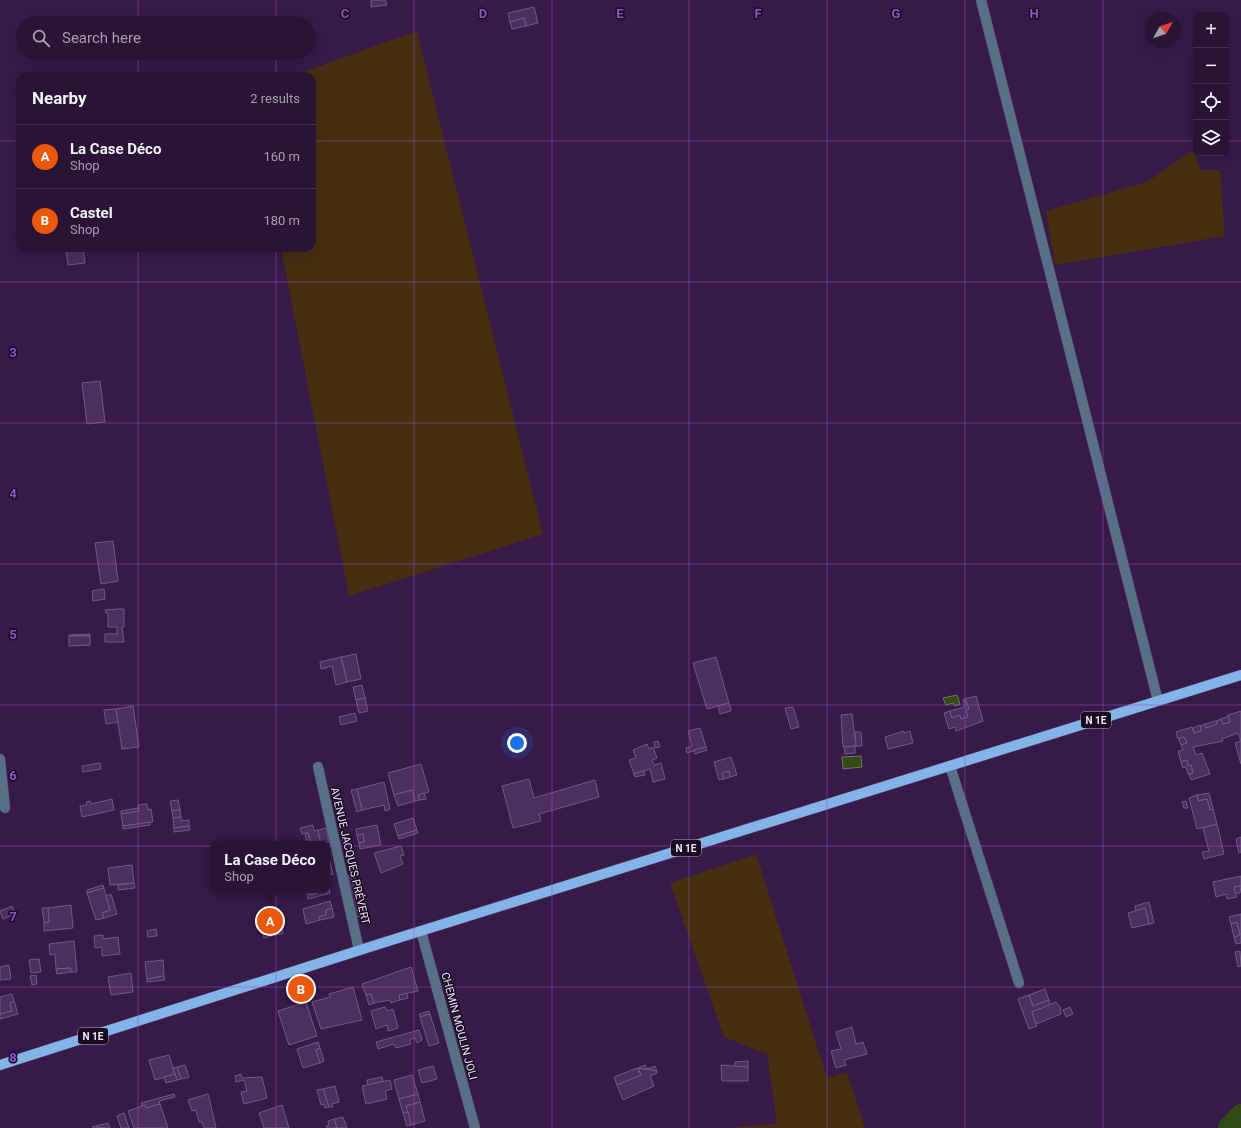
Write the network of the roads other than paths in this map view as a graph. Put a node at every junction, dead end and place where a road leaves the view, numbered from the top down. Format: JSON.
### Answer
{"nodes":[{"id":1,"x":981,"y":0,"type":"edge"},
{"id":2,"x":1241,"y":675,"type":"edge"},
{"id":3,"x":1158,"y":701,"type":"junction"},
{"id":4,"x":0,"y":759,"type":"edge"},
{"id":5,"x":950,"y":766,"type":"junction"},
{"id":6,"x":318,"y":768,"type":"dead end"},
{"id":7,"x":5,"y":808,"type":"dead end"},
{"id":8,"x":421,"y":931,"type":"junction"},
{"id":9,"x":359,"y":950,"type":"junction"},
{"id":10,"x":1019,"y":983,"type":"dead end"},
{"id":11,"x":0,"y":1065,"type":"edge"},
{"id":12,"x":474,"y":1128,"type":"edge"}],
"edges":[{"from":1,"to":3,"type":"street"},
{"from":2,"to":3,"type":"main road","number":"N 1E"},
{"from":3,"to":5,"type":"main road","number":"N 1E"},
{"from":4,"to":7,"type":"street"},
{"from":5,"to":8,"type":"main road","number":"N 1E"},
{"from":5,"to":10,"type":"street"},
{"from":6,"to":9,"type":"street","name":"AVENUE JACQUES PRÉVERT"},
{"from":8,"to":9,"type":"main road","number":"N 1E"},
{"from":8,"to":12,"type":"street","name":"CHEMIN MOULIN JOLI"},
{"from":9,"to":11,"type":"main road","number":"N 1E"}]}
